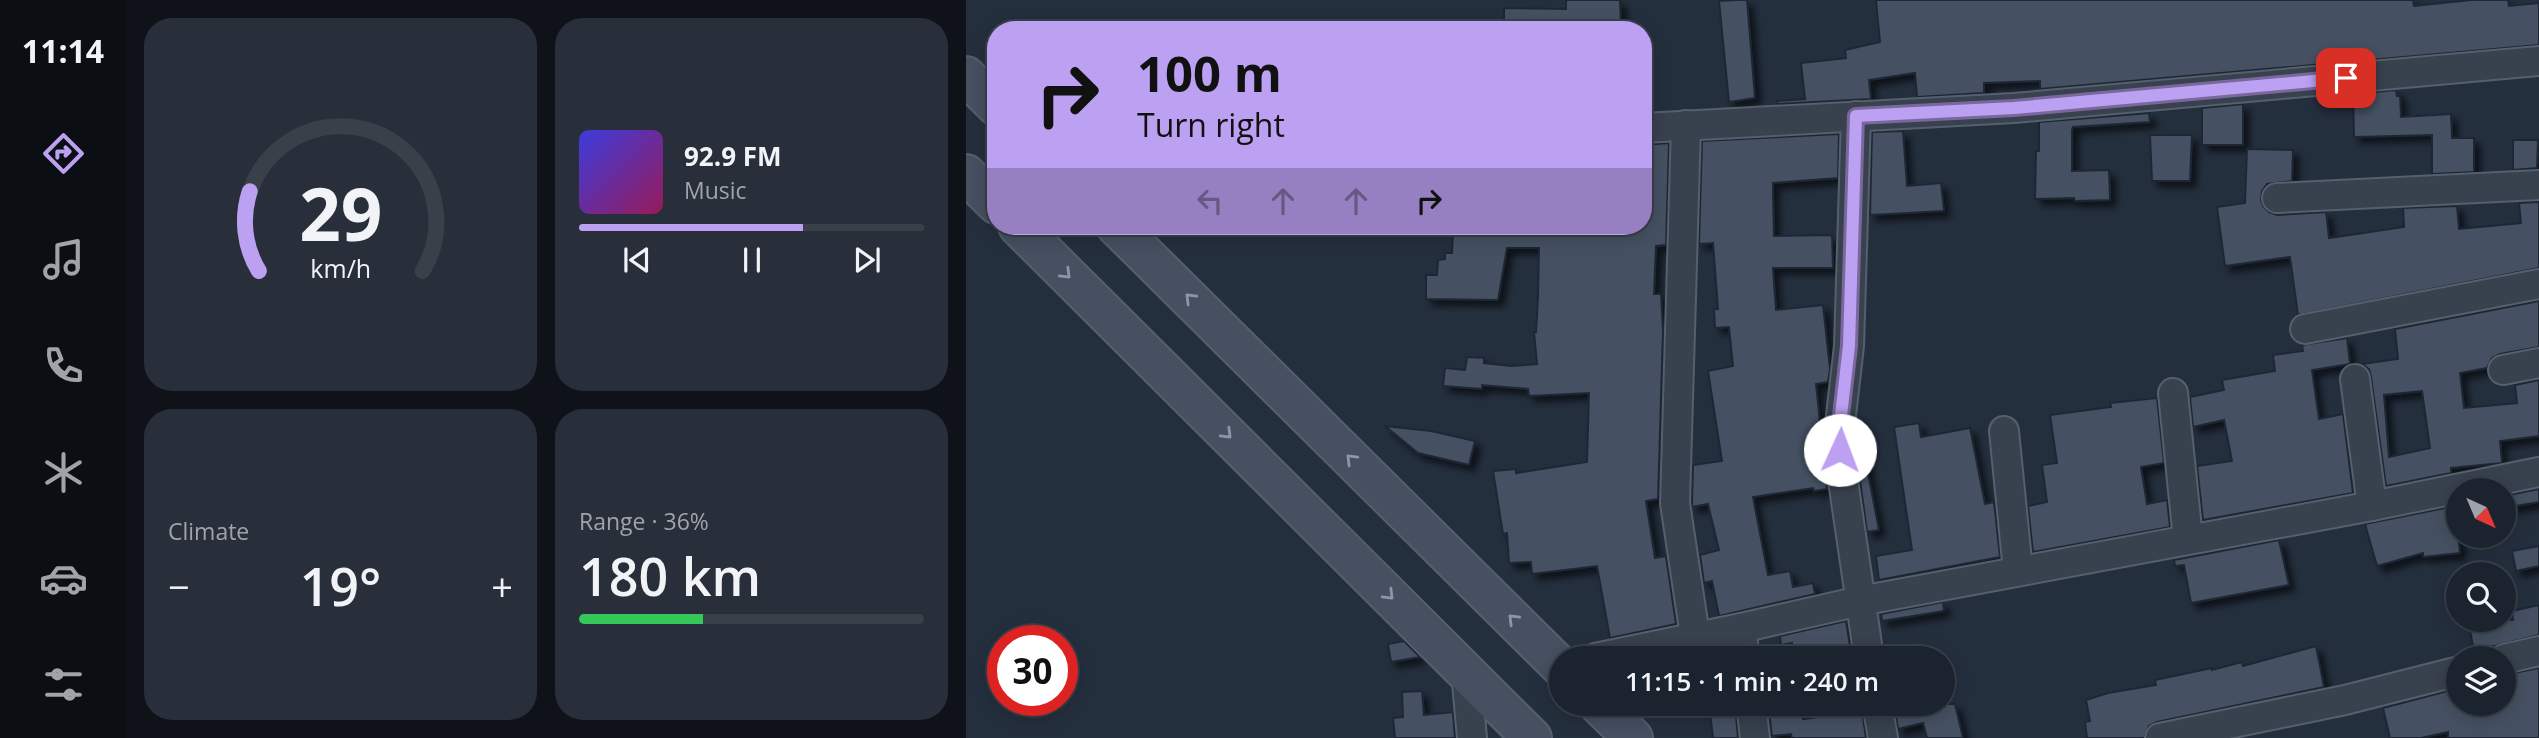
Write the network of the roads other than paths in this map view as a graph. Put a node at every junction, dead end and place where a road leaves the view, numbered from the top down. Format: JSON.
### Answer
{"nodes":[{"id":1,"x":2539,"y":61,"type":"edge"},
{"id":2,"x":966,"y":76,"type":"edge"},
{"id":3,"x":987,"y":97,"type":"edge"},
{"id":4,"x":1856,"y":116,"type":"junction"},
{"id":5,"x":1686,"y":125,"type":"junction"},
{"id":6,"x":1652,"y":127,"type":"edge"},
{"id":7,"x":966,"y":174,"type":"edge"},
{"id":8,"x":2539,"y":185,"type":"edge"},
{"id":9,"x":987,"y":195,"type":"edge"},
{"id":10,"x":2277,"y":198,"type":"dead end"},
{"id":11,"x":1027,"y":235,"type":"edge"},
{"id":12,"x":1125,"y":235,"type":"edge"},
{"id":13,"x":2539,"y":284,"type":"edge"},
{"id":14,"x":2305,"y":328,"type":"dead end"},
{"id":15,"x":2539,"y":363,"type":"edge"},
{"id":16,"x":2503,"y":370,"type":"dead end"},
{"id":17,"x":2355,"y":379,"type":"dead end"},
{"id":18,"x":2173,"y":393,"type":"dead end"},
{"id":19,"x":2004,"y":430,"type":"dead end"},
{"id":20,"x":2539,"y":472,"type":"edge"},
{"id":21,"x":2371,"y":506,"type":"junction"},
{"id":22,"x":2188,"y":539,"type":"junction"},
{"id":23,"x":2018,"y":571,"type":"junction"},
{"id":24,"x":1860,"y":601,"type":"junction"},
{"id":25,"x":1741,"y":628,"type":"junction"},
{"id":26,"x":1695,"y":636,"type":"junction"},
{"id":27,"x":1550,"y":646,"type":"edge"},
{"id":28,"x":1650,"y":646,"type":"edge"},
{"id":29,"x":1743,"y":646,"type":"edge"},
{"id":30,"x":1868,"y":646,"type":"edge"},
{"id":31,"x":2539,"y":651,"type":"edge"},
{"id":32,"x":2516,"y":656,"type":"edge"},
{"id":33,"x":1466,"y":672,"type":"junction"},
{"id":34,"x":2446,"y":674,"type":"edge"},
{"id":35,"x":1610,"y":716,"type":"edge"},
{"id":36,"x":1752,"y":716,"type":"edge"},
{"id":37,"x":1879,"y":716,"type":"edge"},
{"id":38,"x":1472,"y":738,"type":"edge"},
{"id":39,"x":1532,"y":738,"type":"edge"},
{"id":40,"x":1633,"y":738,"type":"edge"},
{"id":41,"x":1755,"y":738,"type":"edge"},
{"id":42,"x":1883,"y":738,"type":"edge"},
{"id":43,"x":2160,"y":738,"type":"edge"}],
"edges":[{"from":1,"to":4,"type":"street"},
{"from":2,"to":3,"type":"street"},
{"from":4,"to":5,"type":"street"},
{"from":4,"to":24,"type":"street"},
{"from":5,"to":6,"type":"street"},
{"from":5,"to":26,"type":"street"},
{"from":7,"to":9,"type":"street"},
{"from":8,"to":10,"type":"street"},
{"from":11,"to":33,"type":"street","one_way":true},
{"from":27,"to":12,"type":"street","one_way":true},
{"from":13,"to":14,"type":"street"},
{"from":15,"to":16,"type":"street"},
{"from":17,"to":21,"type":"street"},
{"from":18,"to":22,"type":"street"},
{"from":19,"to":23,"type":"street"},
{"from":20,"to":21,"type":"street"},
{"from":21,"to":22,"type":"street"},
{"from":22,"to":23,"type":"street"},
{"from":23,"to":24,"type":"street"},
{"from":24,"to":25,"type":"street"},
{"from":24,"to":30,"type":"street"},
{"from":25,"to":26,"type":"street"},
{"from":25,"to":29,"type":"street"},
{"from":26,"to":28,"type":"street"},
{"from":31,"to":32,"type":"street"},
{"from":33,"to":38,"type":"street"},
{"from":33,"to":39,"type":"street"},
{"from":34,"to":43,"type":"street"},
{"from":35,"to":40,"type":"street"},
{"from":36,"to":41,"type":"street"},
{"from":37,"to":42,"type":"street"}]}
